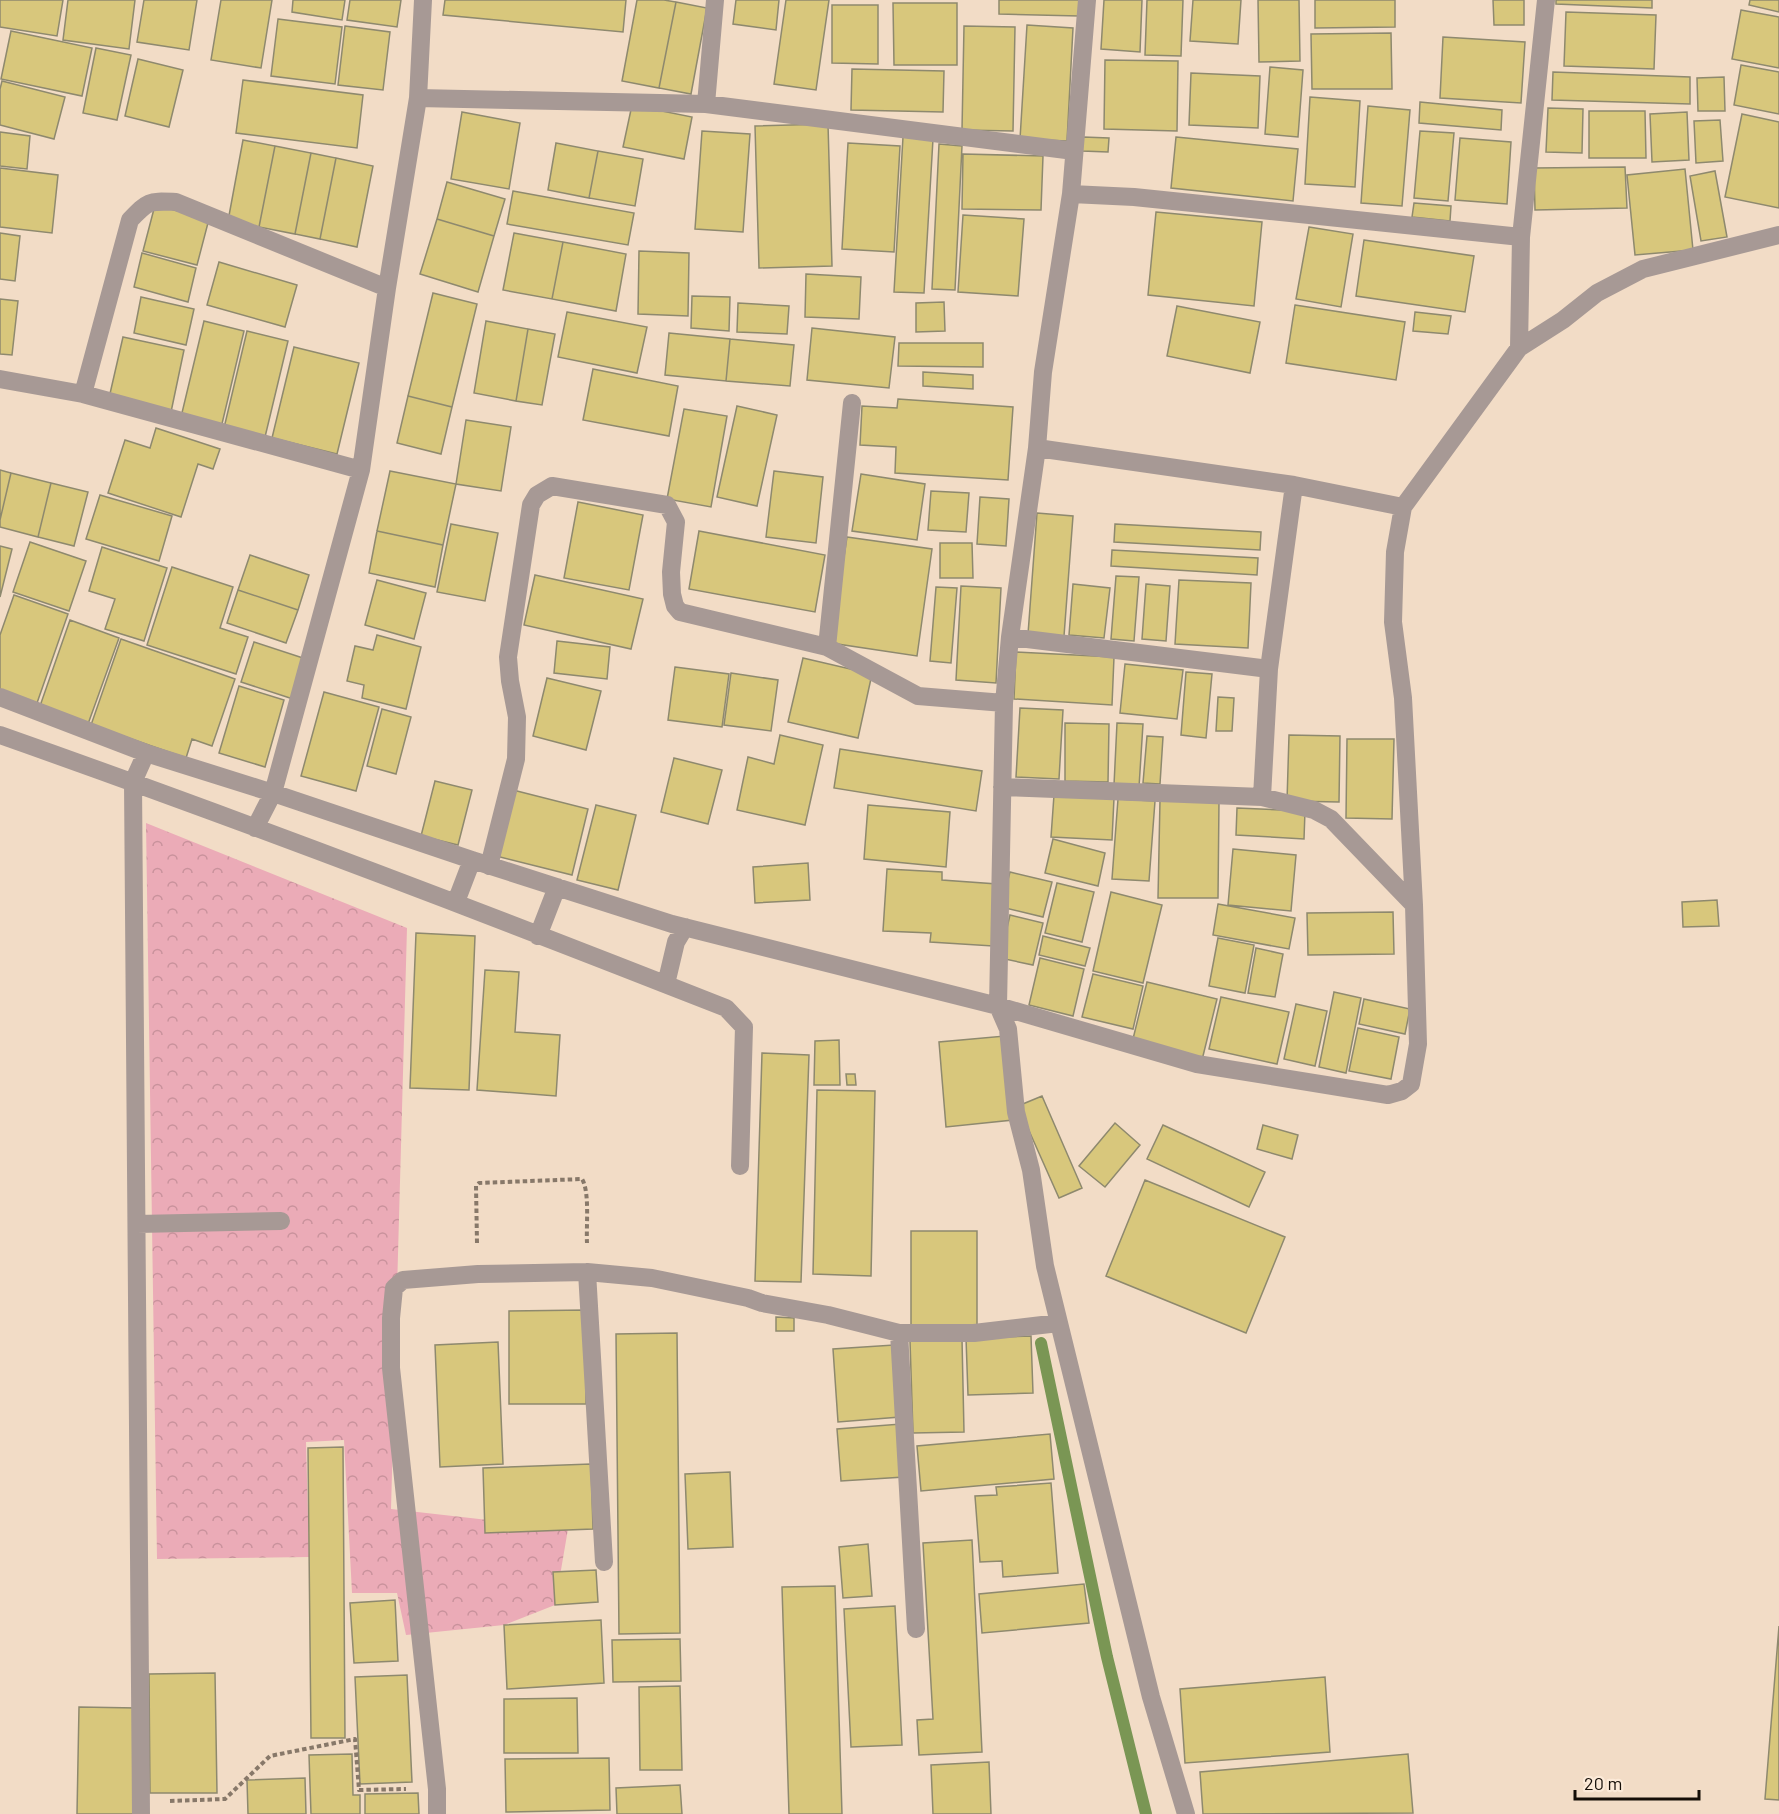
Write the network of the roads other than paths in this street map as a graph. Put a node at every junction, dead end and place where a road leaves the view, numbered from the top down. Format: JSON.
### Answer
{"nodes":[{"id":1,"x":423,"y":0,"type":"edge"},
{"id":2,"x":715,"y":0,"type":"edge"},
{"id":3,"x":1087,"y":0,"type":"edge"},
{"id":4,"x":1546,"y":0,"type":"edge"},
{"id":5,"x":418,"y":98,"type":"junction"},
{"id":6,"x":706,"y":104,"type":"junction"},
{"id":7,"x":1074,"y":151,"type":"junction"},
{"id":8,"x":1071,"y":194,"type":"junction"},
{"id":9,"x":1779,"y":235,"type":"edge"},
{"id":10,"x":1521,"y":237,"type":"junction"},
{"id":11,"x":387,"y":288,"type":"junction"},
{"id":12,"x":1519,"y":348,"type":"junction"},
{"id":13,"x":0,"y":379,"type":"edge"},
{"id":14,"x":84,"y":394,"type":"junction"},
{"id":15,"x":852,"y":403,"type":"dead end"},
{"id":16,"x":1037,"y":448,"type":"junction"},
{"id":17,"x":361,"y":470,"type":"junction"},
{"id":18,"x":1294,"y":485,"type":"junction"},
{"id":19,"x":1403,"y":507,"type":"junction"},
{"id":20,"x":1010,"y":637,"type":"junction"},
{"id":21,"x":827,"y":647,"type":"junction"},
{"id":22,"x":1269,"y":669,"type":"junction"},
{"id":23,"x":0,"y":697,"type":"edge"},
{"id":24,"x":1004,"y":703,"type":"junction"},
{"id":25,"x":0,"y":735,"type":"edge"},
{"id":26,"x":145,"y":756,"type":"junction"},
{"id":27,"x":134,"y":780,"type":"junction"},
{"id":28,"x":1002,"y":787,"type":"junction"},
{"id":29,"x":272,"y":795,"type":"junction"},
{"id":30,"x":1262,"y":797,"type":"junction"},
{"id":31,"x":257,"y":825,"type":"junction"},
{"id":32,"x":478,"y":864,"type":"junction"},
{"id":33,"x":556,"y":890,"type":"junction"},
{"id":34,"x":457,"y":898,"type":"junction"},
{"id":35,"x":1414,"y":905,"type":"junction"},
{"id":36,"x":539,"y":932,"type":"junction"},
{"id":37,"x":680,"y":934,"type":"junction"},
{"id":38,"x":668,"y":976,"type":"junction"},
{"id":39,"x":998,"y":1006,"type":"junction"},
{"id":40,"x":740,"y":1166,"type":"dead end"},
{"id":41,"x":281,"y":1221,"type":"dead end"},
{"id":42,"x":137,"y":1224,"type":"junction"},
{"id":43,"x":587,"y":1272,"type":"junction"},
{"id":44,"x":1059,"y":1323,"type":"junction"},
{"id":45,"x":899,"y":1334,"type":"junction"},
{"id":46,"x":604,"y":1562,"type":"dead end"},
{"id":47,"x":916,"y":1629,"type":"dead end"},
{"id":48,"x":141,"y":1808,"type":"edge"},
{"id":49,"x":437,"y":1814,"type":"edge"},
{"id":50,"x":1186,"y":1814,"type":"edge"}],
"edges":[{"from":1,"to":5,"type":"street"},
{"from":2,"to":6,"type":"street"},
{"from":3,"to":7,"type":"street"},
{"from":4,"to":10,"type":"street"},
{"from":5,"to":6,"type":"street"},
{"from":5,"to":11,"type":"street"},
{"from":6,"to":7,"type":"street"},
{"from":7,"to":8,"type":"street"},
{"from":8,"to":10,"type":"street"},
{"from":8,"to":16,"type":"street"},
{"from":9,"to":12,"type":"street"},
{"from":10,"to":12,"type":"street"},
{"from":11,"to":14,"type":"street"},
{"from":11,"to":17,"type":"street"},
{"from":12,"to":19,"type":"street"},
{"from":13,"to":14,"type":"street"},
{"from":14,"to":17,"type":"street"},
{"from":15,"to":21,"type":"street"},
{"from":16,"to":18,"type":"street"},
{"from":16,"to":20,"type":"street"},
{"from":17,"to":29,"type":"street"},
{"from":18,"to":19,"type":"street"},
{"from":18,"to":22,"type":"street"},
{"from":19,"to":35,"type":"street"},
{"from":20,"to":22,"type":"street"},
{"from":20,"to":24,"type":"street"},
{"from":21,"to":24,"type":"street"},
{"from":21,"to":32,"type":"street"},
{"from":22,"to":30,"type":"street"},
{"from":23,"to":26,"type":"street"},
{"from":24,"to":28,"type":"street"},
{"from":25,"to":27,"type":"street"},
{"from":26,"to":27,"type":"street"},
{"from":26,"to":29,"type":"street"},
{"from":27,"to":31,"type":"street"},
{"from":27,"to":42,"type":"street"},
{"from":28,"to":30,"type":"street"},
{"from":28,"to":39,"type":"street"},
{"from":29,"to":31,"type":"street"},
{"from":29,"to":32,"type":"street"},
{"from":30,"to":35,"type":"street"},
{"from":31,"to":34,"type":"street"},
{"from":32,"to":33,"type":"street"},
{"from":32,"to":34,"type":"street"},
{"from":33,"to":36,"type":"street"},
{"from":33,"to":37,"type":"street"},
{"from":34,"to":36,"type":"street"},
{"from":35,"to":39,"type":"street"},
{"from":36,"to":38,"type":"street"},
{"from":37,"to":38,"type":"street"},
{"from":37,"to":39,"type":"street"},
{"from":38,"to":40,"type":"street"},
{"from":39,"to":44,"type":"street"},
{"from":41,"to":42,"type":"street"},
{"from":42,"to":48,"type":"street"},
{"from":43,"to":45,"type":"street"},
{"from":43,"to":46,"type":"street"},
{"from":43,"to":49,"type":"street"},
{"from":44,"to":45,"type":"street"},
{"from":44,"to":50,"type":"street"},
{"from":45,"to":47,"type":"street"}]}
